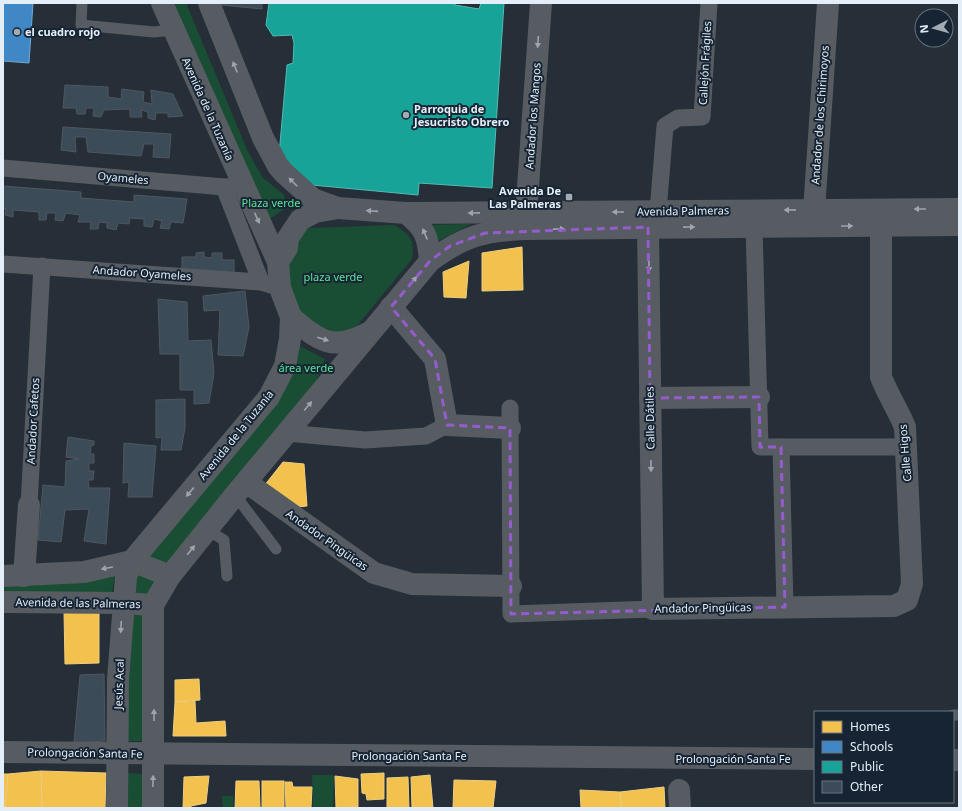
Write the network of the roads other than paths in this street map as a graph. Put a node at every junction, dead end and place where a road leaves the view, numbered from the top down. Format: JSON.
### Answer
{"nodes":[{"id":1,"x":82,"y":3,"type":"edge"},
{"id":2,"x":162,"y":3,"type":"edge"},
{"id":3,"x":209,"y":3,"type":"edge"},
{"id":4,"x":541,"y":3,"type":"edge"},
{"id":5,"x":709,"y":3,"type":"edge"},
{"id":6,"x":828,"y":3,"type":"edge"},
{"id":7,"x":173,"y":30,"type":"junction"},
{"id":8,"x":3,"y":168,"type":"edge"},
{"id":9,"x":233,"y":187,"type":"junction"},
{"id":10,"x":338,"y":208,"type":"junction"},
{"id":11,"x":959,"y":209,"type":"edge"},
{"id":12,"x":406,"y":214,"type":"junction"},
{"id":13,"x":813,"y":218,"type":"junction"},
{"id":14,"x":653,"y":219,"type":"junction"},
{"id":15,"x":526,"y":221,"type":"junction"},
{"id":16,"x":959,"y":225,"type":"edge"},
{"id":17,"x":754,"y":226,"type":"junction"},
{"id":18,"x":881,"y":226,"type":"junction"},
{"id":19,"x":430,"y":261,"type":"junction"},
{"id":20,"x":278,"y":262,"type":"junction"},
{"id":21,"x":3,"y":264,"type":"edge"},
{"id":22,"x":42,"y":266,"type":"junction"},
{"id":23,"x":271,"y":284,"type":"junction"},
{"id":24,"x":391,"y":307,"type":"junction"},
{"id":25,"x":291,"y":317,"type":"junction"},
{"id":26,"x":370,"y":332,"type":"junction"},
{"id":27,"x":759,"y":396,"type":"junction"},
{"id":28,"x":650,"y":398,"type":"junction"},
{"id":29,"x":510,"y":418,"type":"joint"},
{"id":30,"x":447,"y":425,"type":"junction"},
{"id":31,"x":286,"y":433,"type":"junction"},
{"id":32,"x":781,"y":447,"type":"junction"},
{"id":33,"x":906,"y":447,"type":"junction"},
{"id":34,"x":240,"y":488,"type":"junction"},
{"id":35,"x":29,"y":505,"type":"joint"},
{"id":36,"x":207,"y":530,"type":"junction"},
{"id":37,"x":276,"y":549,"type":"dead end"},
{"id":38,"x":132,"y":561,"type":"junction"},
{"id":39,"x":3,"y":576,"type":"edge"},
{"id":40,"x":24,"y":576,"type":"junction"},
{"id":41,"x":170,"y":576,"type":"junction"},
{"id":42,"x":227,"y":576,"type":"dead end"},
{"id":43,"x":511,"y":586,"type":"junction"},
{"id":44,"x":3,"y":602,"type":"edge"},
{"id":45,"x":123,"y":603,"type":"junction"},
{"id":46,"x":153,"y":605,"type":"junction"},
{"id":47,"x":894,"y":606,"type":"joint"},
{"id":48,"x":785,"y":607,"type":"junction"},
{"id":49,"x":653,"y":609,"type":"junction"},
{"id":50,"x":3,"y":752,"type":"edge"},
{"id":51,"x":117,"y":754,"type":"junction"},
{"id":52,"x":154,"y":754,"type":"junction"},
{"id":53,"x":814,"y":759,"type":"edge"},
{"id":54,"x":117,"y":808,"type":"edge"},
{"id":55,"x":153,"y":808,"type":"edge"}],
"edges":[{"from":1,"to":7,"type":"lane"},
{"from":2,"to":7,"type":"street","name":"Avenida de la Tuzanía"},
{"from":10,"to":3,"type":"street","one_way":true},
{"from":4,"to":15,"type":"street","name":"Andador los Mangos","one_way":true},
{"from":5,"to":14,"type":"street","name":"Callejón Frágiles"},
{"from":6,"to":13,"type":"street","name":"Andador de los Chirimoyos"},
{"from":7,"to":9,"type":"street","name":"Avenida de la Tuzanía"},
{"from":8,"to":9,"type":"street","name":"Oyameles"},
{"from":9,"to":20,"type":"street","name":"Avenida de la Tuzanía","one_way":true},
{"from":9,"to":23,"type":"street"},
{"from":12,"to":10,"type":"street","one_way":true},
{"from":10,"to":20,"type":"street"},
{"from":11,"to":13,"type":"street","name":"Avenida Palmeras","one_way":true},
{"from":15,"to":12,"type":"street","name":"Avenida Palmeras","one_way":true},
{"from":19,"to":12,"type":"street","one_way":true},
{"from":13,"to":14,"type":"street","name":"Avenida Palmeras","one_way":true},
{"from":13,"to":17,"type":"street","name":"Avenida Palmeras"},
{"from":13,"to":18,"type":"street","name":"Avenida Palmeras","one_way":true},
{"from":14,"to":15,"type":"street","name":"Avenida Palmeras"},
{"from":14,"to":17,"type":"street","name":"Avenida Palmeras","one_way":true},
{"from":14,"to":28,"type":"street","name":"Calle Dátiles","one_way":true},
{"from":15,"to":19,"type":"street","name":"Avenida Palmeras"},
{"from":16,"to":18,"type":"street","name":"Avenida Palmeras"},
{"from":17,"to":27,"type":"street"},
{"from":18,"to":33,"type":"street","name":"Calle Higos"},
{"from":24,"to":19,"type":"street","one_way":true},
{"from":20,"to":23,"type":"street","name":"Avenida de la Tuzanía"},
{"from":21,"to":22,"type":"street","name":"Andador Oyameles"},
{"from":22,"to":23,"type":"street","name":"Andador Oyameles"},
{"from":22,"to":35,"type":"street","name":"Andador Cafetos"},
{"from":23,"to":25,"type":"street","name":"Avenida de la Tuzanía"},
{"from":24,"to":26,"type":"street"},
{"from":24,"to":30,"type":"street"},
{"from":25,"to":26,"type":"street","one_way":true},
{"from":25,"to":38,"type":"street","name":"Avenida de la Tuzanía","one_way":true},
{"from":31,"to":26,"type":"street","one_way":true},
{"from":27,"to":28,"type":"street"},
{"from":27,"to":32,"type":"street"},
{"from":28,"to":49,"type":"street","name":"Calle Dátiles","one_way":true},
{"from":29,"to":30,"type":"street"},
{"from":29,"to":43,"type":"street"},
{"from":30,"to":31,"type":"street"},
{"from":31,"to":34,"type":"street"},
{"from":32,"to":33,"type":"street"},
{"from":32,"to":48,"type":"street"},
{"from":33,"to":47,"type":"street","name":"Calle Higos"},
{"from":34,"to":36,"type":"street"},
{"from":34,"to":37,"type":"lane"},
{"from":34,"to":43,"type":"street","name":"Andador Pingüicas"},
{"from":35,"to":40,"type":"street","name":"Andador Cafetos"},
{"from":41,"to":36,"type":"street","one_way":true},
{"from":36,"to":42,"type":"lane"},
{"from":38,"to":40,"type":"street","one_way":true},
{"from":38,"to":41,"type":"street"},
{"from":38,"to":45,"type":"street","name":"Jesús Acal"},
{"from":39,"to":40,"type":"street"},
{"from":41,"to":46,"type":"street"},
{"from":43,"to":49,"type":"street","name":"Andador Pingüicas"},
{"from":44,"to":45,"type":"street","name":"Avenida de las Palmeras"},
{"from":45,"to":46,"type":"street","name":"Avenida de las Palmeras"},
{"from":45,"to":51,"type":"street","name":"Jesús Acal","one_way":true},
{"from":52,"to":46,"type":"street","one_way":true},
{"from":47,"to":48,"type":"street","name":"Andador Pingüicas"},
{"from":48,"to":49,"type":"street","name":"Andador Pingüicas"},
{"from":50,"to":51,"type":"street","name":"Prolongación Santa Fe"},
{"from":51,"to":52,"type":"street","name":"Prolongación Santa Fe"},
{"from":51,"to":54,"type":"street","name":"Jesús Acal"},
{"from":52,"to":53,"type":"street","name":"Prolongación Santa Fe"},
{"from":55,"to":52,"type":"street","one_way":true}]}
